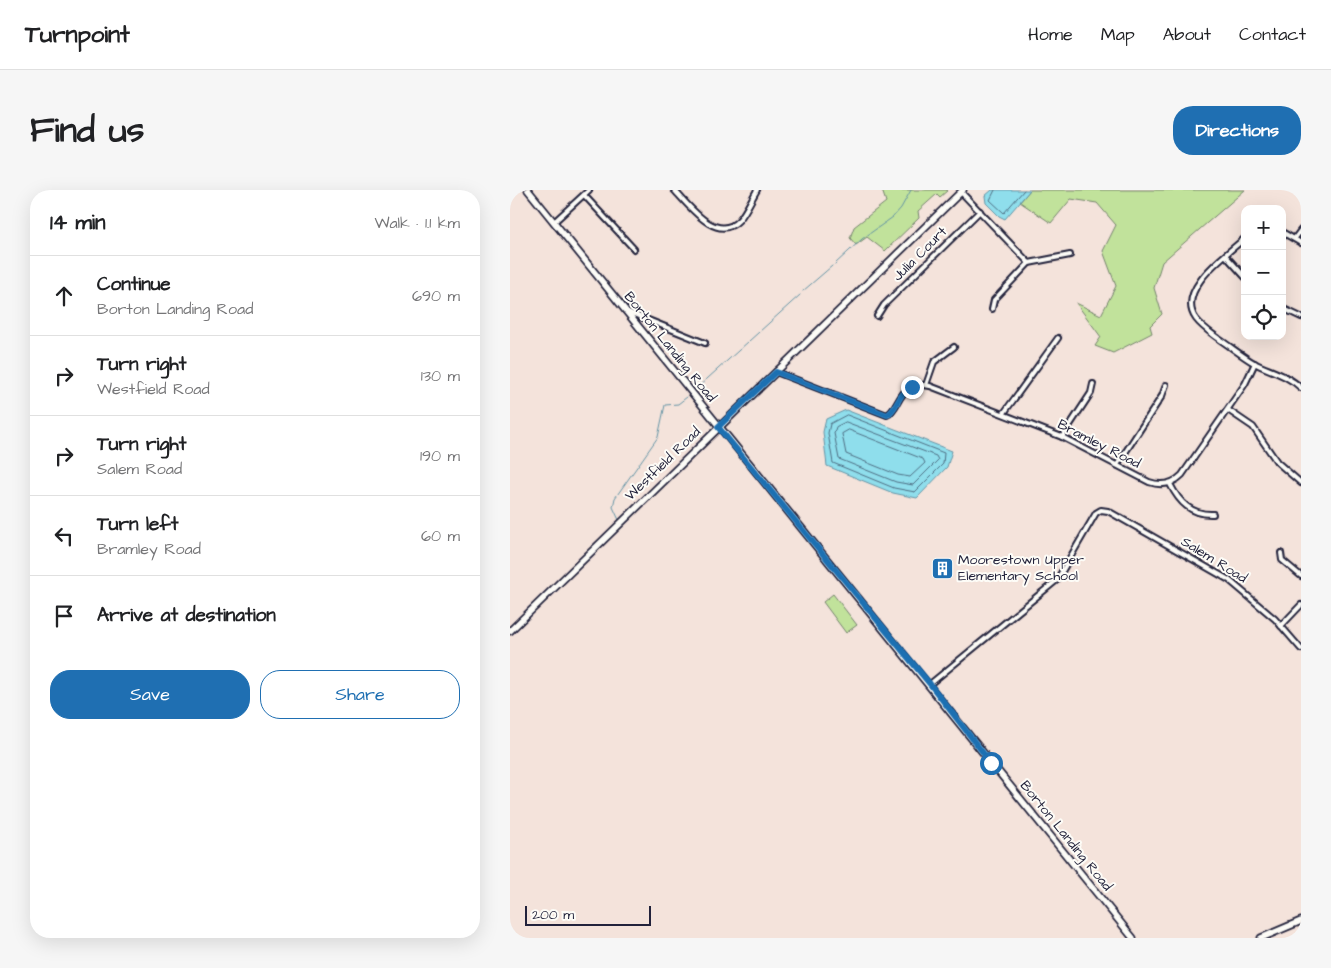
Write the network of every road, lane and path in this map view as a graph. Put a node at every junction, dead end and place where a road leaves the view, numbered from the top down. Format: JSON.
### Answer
{"nodes":[{"id":1,"x":528,"y":190,"type":"edge"},
{"id":2,"x":589,"y":190,"type":"edge"},
{"id":3,"x":674,"y":190,"type":"edge"},
{"id":4,"x":756,"y":190,"type":"edge"},
{"id":5,"x":962,"y":191,"type":"edge"},
{"id":6,"x":584,"y":195,"type":"junction"},
{"id":7,"x":980,"y":211,"type":"junction"},
{"id":8,"x":554,"y":222,"type":"junction"},
{"id":9,"x":1301,"y":230,"type":"edge"},
{"id":10,"x":1286,"y":234,"type":"edge"},
{"id":11,"x":1295,"y":238,"type":"junction"},
{"id":12,"x":1241,"y":242,"type":"edge"},
{"id":13,"x":1301,"y":243,"type":"edge"},
{"id":14,"x":634,"y":249,"type":"dead end"},
{"id":15,"x":1070,"y":254,"type":"dead end"},
{"id":16,"x":1226,"y":256,"type":"junction"},
{"id":17,"x":1029,"y":263,"type":"junction"},
{"id":18,"x":1241,"y":273,"type":"edge"},
{"id":19,"x":992,"y":309,"type":"dead end"},
{"id":20,"x":1286,"y":310,"type":"edge"},
{"id":21,"x":626,"y":311,"type":"junction"},
{"id":22,"x":878,"y":316,"type":"dead end"},
{"id":23,"x":1301,"y":316,"type":"edge"},
{"id":24,"x":1058,"y":338,"type":"dead end"},
{"id":25,"x":705,"y":343,"type":"dead end"},
{"id":26,"x":954,"y":347,"type":"dead end"},
{"id":27,"x":1255,"y":363,"type":"junction"},
{"id":28,"x":776,"y":372,"type":"junction"},
{"id":29,"x":1093,"y":384,"type":"dead end"},
{"id":30,"x":926,"y":385,"type":"junction"},
{"id":31,"x":1166,"y":385,"type":"dead end"},
{"id":32,"x":1301,"y":388,"type":"edge"},
{"id":33,"x":1228,"y":410,"type":"junction"},
{"id":34,"x":1004,"y":413,"type":"junction"},
{"id":35,"x":718,"y":427,"type":"junction"},
{"id":36,"x":1062,"y":437,"type":"junction"},
{"id":37,"x":1117,"y":465,"type":"junction"},
{"id":38,"x":1301,"y":483,"type":"edge"},
{"id":39,"x":1170,"y":484,"type":"junction"},
{"id":40,"x":1213,"y":514,"type":"dead end"},
{"id":41,"x":1281,"y":553,"type":"dead end"},
{"id":42,"x":1301,"y":576,"type":"edge"},
{"id":43,"x":1301,"y":606,"type":"edge"},
{"id":44,"x":1281,"y":626,"type":"junction"},
{"id":45,"x":510,"y":631,"type":"edge"},
{"id":46,"x":1301,"y":649,"type":"edge"},
{"id":47,"x":930,"y":684,"type":"junction"},
{"id":48,"x":1301,"y":921,"type":"edge"},
{"id":49,"x":1133,"y":938,"type":"edge"},
{"id":50,"x":1261,"y":938,"type":"edge"}],
"edges":[{"from":1,"to":8,"type":"street","name":"Borton Landing Road"},
{"from":2,"to":6,"type":"street"},
{"from":3,"to":4,"type":"street"},
{"from":5,"to":7,"type":"street"},
{"from":5,"to":28,"type":"street","name":"Westfield Road"},
{"from":6,"to":8,"type":"street"},
{"from":6,"to":14,"type":"street"},
{"from":7,"to":17,"type":"street"},
{"from":7,"to":22,"type":"street","name":"Julia Court"},
{"from":8,"to":21,"type":"street","name":"Borton Landing Road"},
{"from":9,"to":11,"type":"street"},
{"from":10,"to":11,"type":"street"},
{"from":11,"to":13,"type":"street"},
{"from":12,"to":16,"type":"street"},
{"from":15,"to":17,"type":"street"},
{"from":16,"to":18,"type":"street"},
{"from":16,"to":27,"type":"street"},
{"from":17,"to":19,"type":"street"},
{"from":20,"to":23,"type":"street"},
{"from":21,"to":25,"type":"street"},
{"from":21,"to":35,"type":"street","name":"Borton Landing Road"},
{"from":24,"to":34,"type":"street"},
{"from":26,"to":30,"type":"street"},
{"from":27,"to":32,"type":"street"},
{"from":27,"to":33,"type":"street"},
{"from":28,"to":30,"type":"street"},
{"from":28,"to":35,"type":"street","name":"Westfield Road"},
{"from":29,"to":36,"type":"street"},
{"from":30,"to":34,"type":"street","name":"Bramley Road"},
{"from":31,"to":37,"type":"street"},
{"from":33,"to":38,"type":"street"},
{"from":33,"to":39,"type":"street"},
{"from":34,"to":36,"type":"street","name":"Bramley Road"},
{"from":35,"to":45,"type":"street","name":"Westfield Road"},
{"from":35,"to":47,"type":"street","name":"Borton Landing Road"},
{"from":36,"to":37,"type":"street","name":"Bramley Road"},
{"from":37,"to":39,"type":"street","name":"Bramley Road"},
{"from":39,"to":40,"type":"street"},
{"from":41,"to":42,"type":"street"},
{"from":43,"to":44,"type":"street"},
{"from":44,"to":46,"type":"street","name":"Salem Road"},
{"from":44,"to":47,"type":"street","name":"Salem Road"},
{"from":47,"to":49,"type":"street","name":"Borton Landing Road"},
{"from":48,"to":50,"type":"street"}]}
